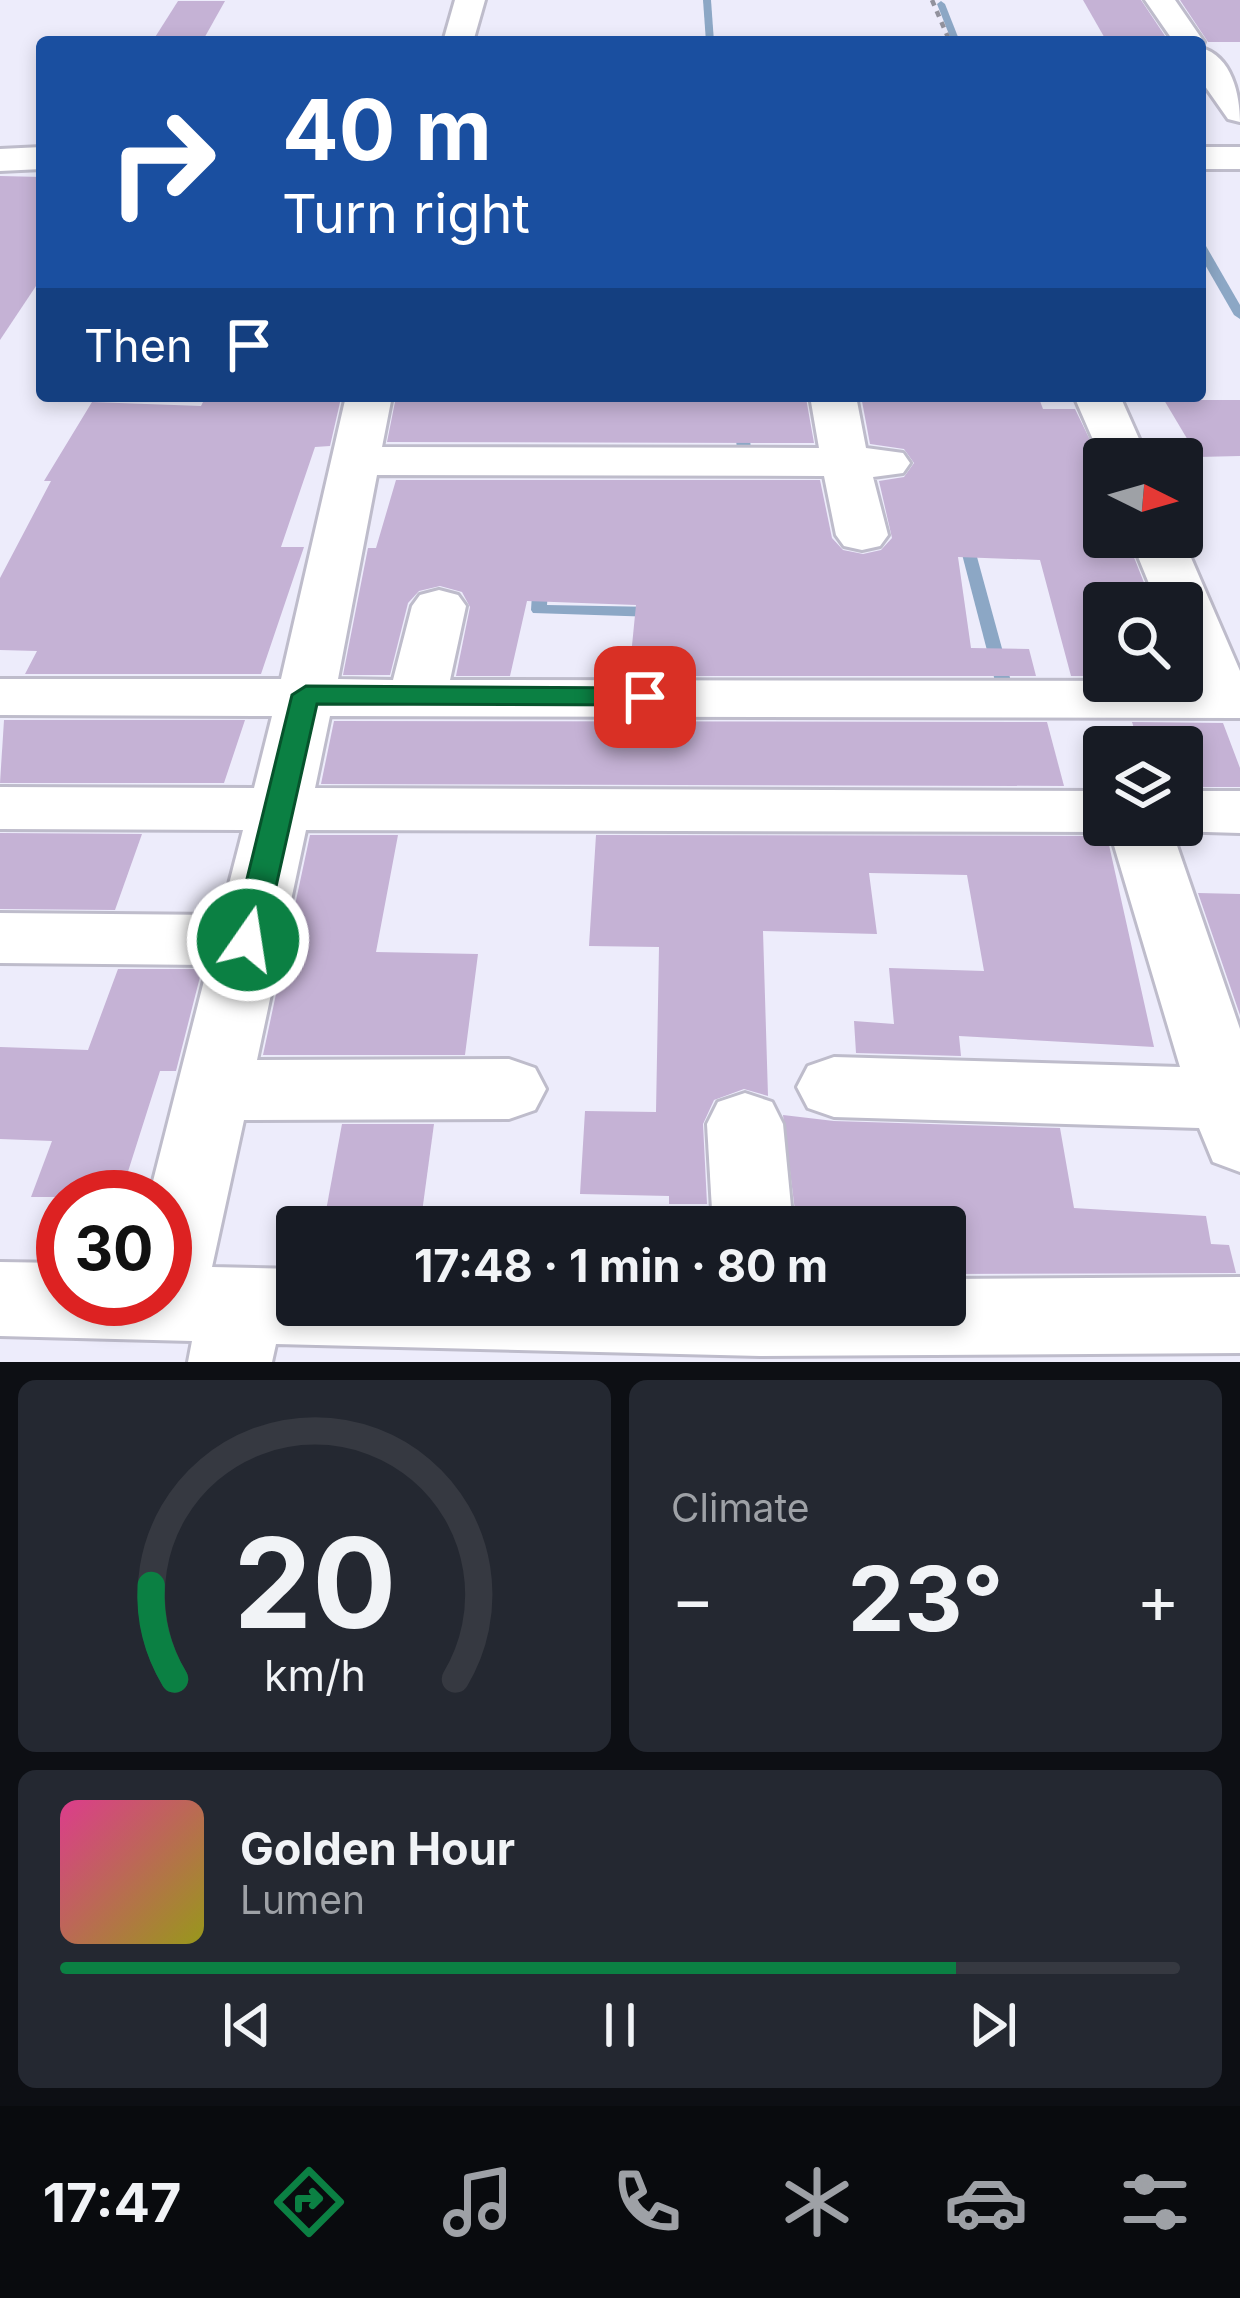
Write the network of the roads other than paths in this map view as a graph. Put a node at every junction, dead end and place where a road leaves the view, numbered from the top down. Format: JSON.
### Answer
{"nodes":[{"id":1,"x":470,"y":0,"type":"edge"},
{"id":2,"x":1160,"y":0,"type":"edge"},
{"id":3,"x":460,"y":36,"type":"edge"},
{"id":4,"x":1185,"y":36,"type":"edge"},
{"id":5,"x":1240,"y":55,"type":"edge"},
{"id":6,"x":1206,"y":56,"type":"edge"},
{"id":7,"x":1206,"y":64,"type":"edge"},
{"id":8,"x":1240,"y":112,"type":"edge"},
{"id":9,"x":36,"y":158,"type":"edge"},
{"id":10,"x":1206,"y":158,"type":"edge"},
{"id":11,"x":1240,"y":158,"type":"edge"},
{"id":12,"x":0,"y":160,"type":"edge"},
{"id":13,"x":368,"y":402,"type":"edge"},
{"id":14,"x":836,"y":402,"type":"edge"},
{"id":15,"x":1100,"y":402,"type":"edge"},
{"id":16,"x":1115,"y":438,"type":"edge"},
{"id":17,"x":354,"y":461,"type":"junction"},
{"id":18,"x":866,"y":463,"type":"junction"},
{"id":19,"x":862,"y":535,"type":"dead end"},
{"id":20,"x":1166,"y":558,"type":"edge"},
{"id":21,"x":439,"y":606,"type":"dead end"},
{"id":22,"x":306,"y":695,"type":"junction"},
{"id":23,"x":418,"y":695,"type":"junction"},
{"id":24,"x":0,"y":697,"type":"edge"},
{"id":25,"x":1232,"y":700,"type":"edge"},
{"id":26,"x":1107,"y":723,"type":"edge"},
{"id":27,"x":0,"y":808,"type":"edge"},
{"id":28,"x":279,"y":810,"type":"junction"},
{"id":29,"x":1083,"y":812,"type":"edge"},
{"id":30,"x":1203,"y":812,"type":"edge"},
{"id":31,"x":1240,"y":812,"type":"edge"},
{"id":32,"x":1146,"y":846,"type":"edge"},
{"id":33,"x":0,"y":938,"type":"edge"},
{"id":34,"x":248,"y":940,"type":"junction"},
{"id":35,"x":834,"y":1087,"type":"dead end"},
{"id":36,"x":509,"y":1089,"type":"dead end"},
{"id":37,"x":213,"y":1090,"type":"junction"},
{"id":38,"x":1234,"y":1120,"type":"edge"},
{"id":39,"x":745,"y":1124,"type":"dead end"},
{"id":40,"x":751,"y":1206,"type":"edge"},
{"id":41,"x":0,"y":1299,"type":"edge"},
{"id":42,"x":193,"y":1314,"type":"edge"},
{"id":43,"x":1240,"y":1315,"type":"edge"},
{"id":44,"x":760,"y":1328,"type":"edge"}],
"edges":[{"from":1,"to":3,"type":"street"},
{"from":2,"to":4,"type":"street"},
{"from":5,"to":6,"type":"street"},
{"from":7,"to":8,"type":"street"},
{"from":9,"to":12,"type":"street"},
{"from":10,"to":11,"type":"street"},
{"from":13,"to":17,"type":"street"},
{"from":14,"to":18,"type":"street"},
{"from":15,"to":16,"type":"street"},
{"from":17,"to":18,"type":"street"},
{"from":17,"to":22,"type":"street"},
{"from":18,"to":19,"type":"street"},
{"from":20,"to":25,"type":"street"},
{"from":21,"to":23,"type":"street"},
{"from":22,"to":23,"type":"street"},
{"from":22,"to":24,"type":"street"},
{"from":22,"to":28,"type":"street"},
{"from":23,"to":26,"type":"street"},
{"from":25,"to":26,"type":"street"},
{"from":27,"to":28,"type":"street"},
{"from":28,"to":29,"type":"street"},
{"from":28,"to":34,"type":"street"},
{"from":30,"to":31,"type":"street"},
{"from":32,"to":38,"type":"street"},
{"from":33,"to":34,"type":"street"},
{"from":34,"to":37,"type":"street"},
{"from":35,"to":38,"type":"street"},
{"from":36,"to":37,"type":"street"},
{"from":37,"to":42,"type":"street"},
{"from":39,"to":40,"type":"street"},
{"from":41,"to":42,"type":"street"},
{"from":42,"to":44,"type":"street"},
{"from":43,"to":44,"type":"street"}]}
